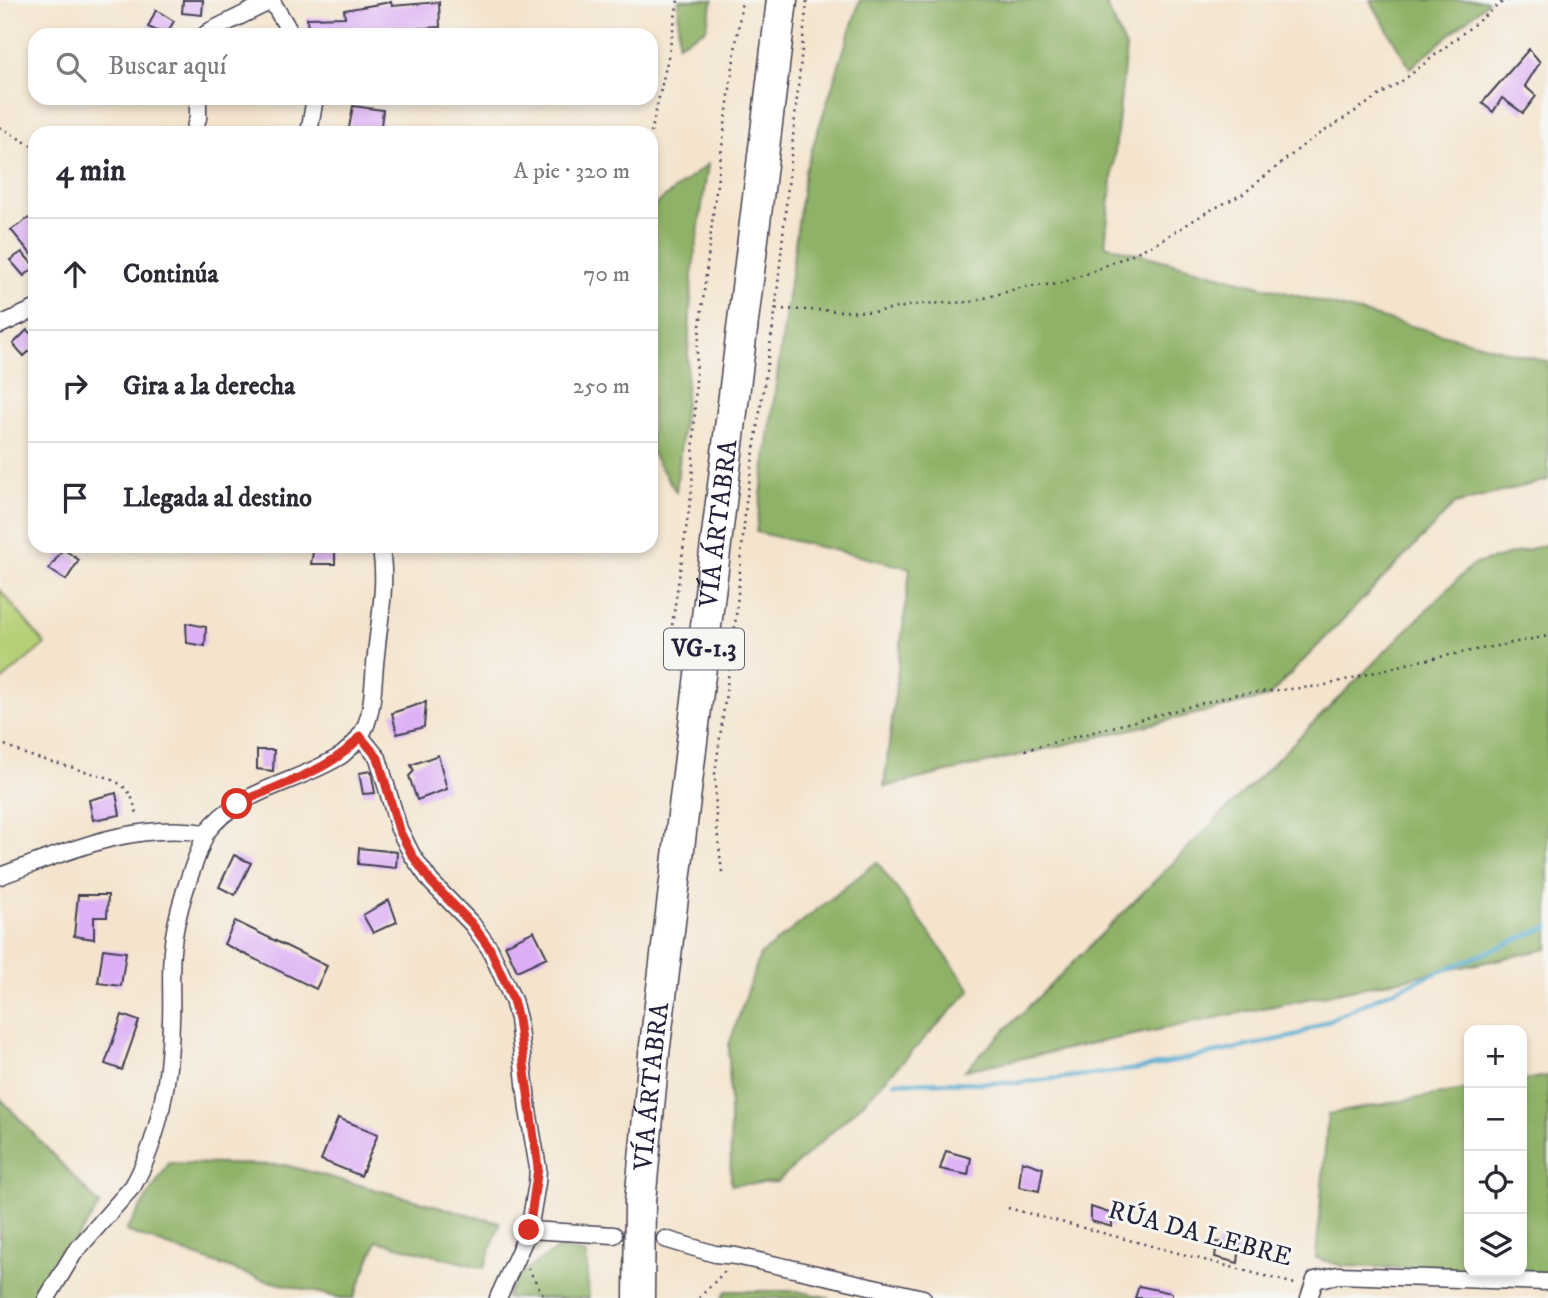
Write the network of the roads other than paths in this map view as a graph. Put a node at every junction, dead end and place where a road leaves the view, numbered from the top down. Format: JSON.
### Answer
{"nodes":[{"id":1,"x":271,"y":0,"type":"edge"},
{"id":2,"x":782,"y":0,"type":"edge"},
{"id":3,"x":216,"y":28,"type":"edge"},
{"id":4,"x":288,"y":28,"type":"edge"},
{"id":5,"x":198,"y":105,"type":"edge"},
{"id":6,"x":314,"y":105,"type":"edge"},
{"id":7,"x":195,"y":126,"type":"edge"},
{"id":8,"x":310,"y":126,"type":"edge"},
{"id":9,"x":28,"y":312,"type":"edge"},
{"id":10,"x":0,"y":325,"type":"edge"},
{"id":11,"x":381,"y":553,"type":"edge"},
{"id":12,"x":360,"y":736,"type":"junction"},
{"id":13,"x":206,"y":833,"type":"junction"},
{"id":14,"x":0,"y":876,"type":"edge"},
{"id":15,"x":529,"y":1230,"type":"junction"},
{"id":16,"x":614,"y":1234,"type":"dead end"},
{"id":17,"x":666,"y":1239,"type":"dead end"},
{"id":18,"x":1548,"y":1282,"type":"edge"},
{"id":19,"x":47,"y":1298,"type":"edge"},
{"id":20,"x":498,"y":1298,"type":"edge"},
{"id":21,"x":639,"y":1298,"type":"edge"},
{"id":22,"x":923,"y":1298,"type":"edge"},
{"id":23,"x":1309,"y":1298,"type":"edge"}],
"edges":[{"from":1,"to":3,"type":"street"},
{"from":1,"to":4,"type":"street"},
{"from":2,"to":21,"type":"highway","name":"VÍA ÁRTABRA","number":"VG-1.3"},
{"from":5,"to":7,"type":"street"},
{"from":6,"to":8,"type":"street"},
{"from":9,"to":10,"type":"street"},
{"from":11,"to":12,"type":"street"},
{"from":12,"to":13,"type":"street"},
{"from":12,"to":15,"type":"street"},
{"from":13,"to":14,"type":"street"},
{"from":13,"to":19,"type":"street"},
{"from":15,"to":16,"type":"street"},
{"from":15,"to":20,"type":"street"},
{"from":17,"to":22,"type":"street"},
{"from":18,"to":23,"type":"street","name":"RÚA DA LEBRE"}]}
